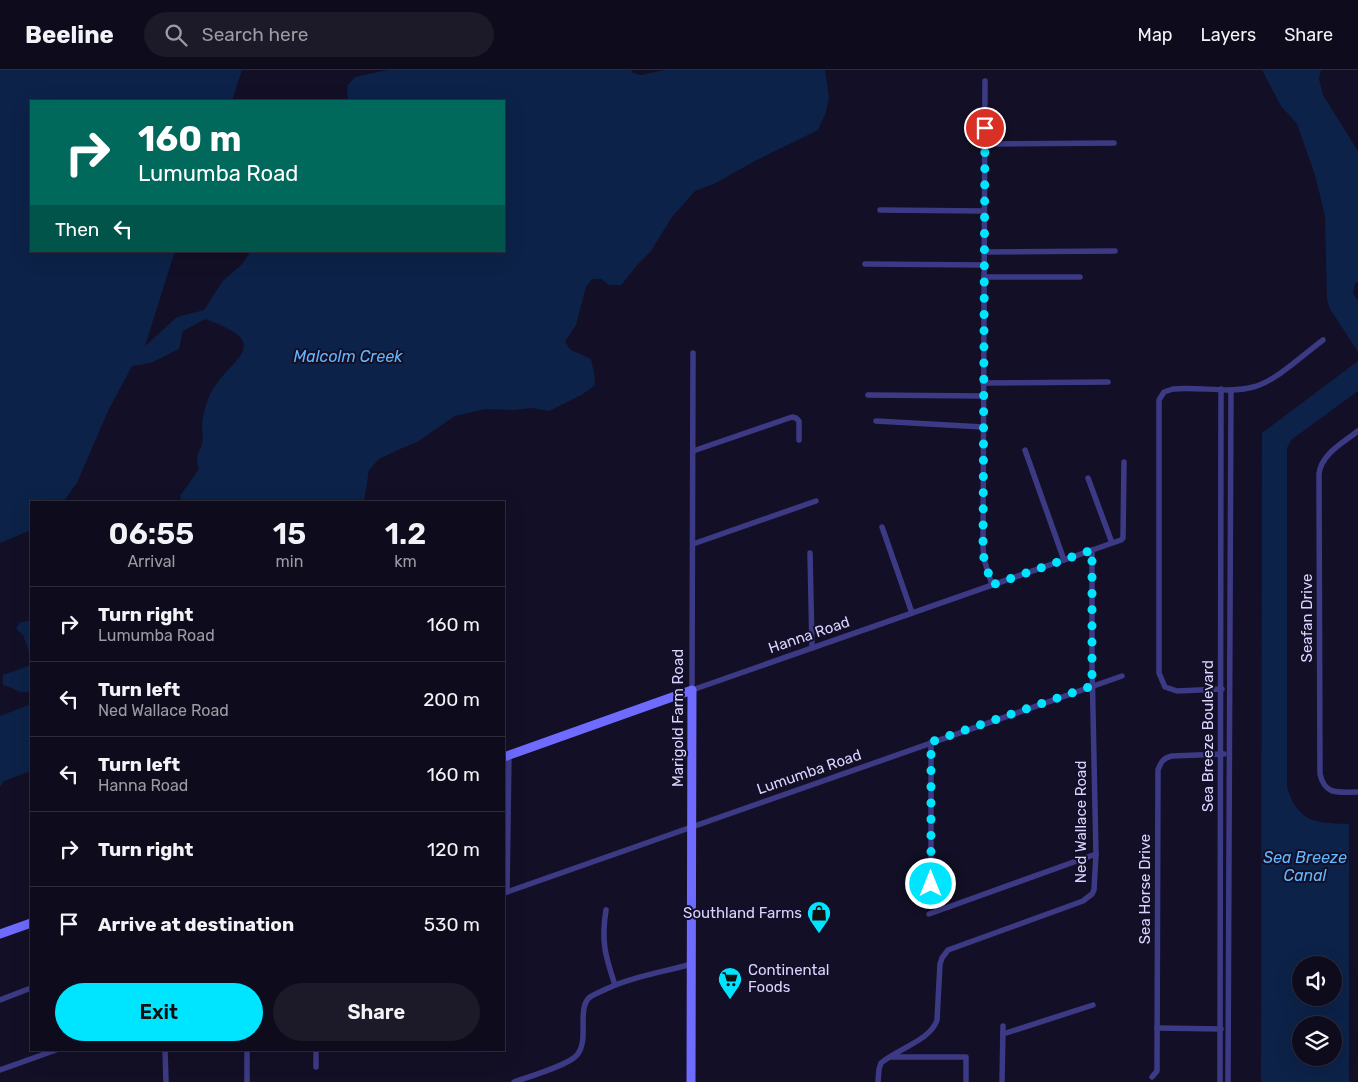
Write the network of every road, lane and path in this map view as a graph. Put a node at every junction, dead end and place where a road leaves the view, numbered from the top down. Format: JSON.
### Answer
{"nodes":[{"id":1,"x":985,"y":81,"type":"dead end"},
{"id":2,"x":985,"y":144,"type":"junction"},
{"id":3,"x":1114,"y":144,"type":"dead end"},
{"id":4,"x":880,"y":210,"type":"dead end"},
{"id":5,"x":984,"y":211,"type":"junction"},
{"id":6,"x":1115,"y":250,"type":"dead end"},
{"id":7,"x":984,"y":252,"type":"junction"},
{"id":8,"x":865,"y":264,"type":"dead end"},
{"id":9,"x":984,"y":265,"type":"junction"},
{"id":10,"x":984,"y":277,"type":"junction"},
{"id":11,"x":1080,"y":277,"type":"dead end"},
{"id":12,"x":1322,"y":340,"type":"dead end"},
{"id":13,"x":693,"y":354,"type":"dead end"},
{"id":14,"x":1108,"y":382,"type":"dead end"},
{"id":15,"x":983,"y":383,"type":"junction"},
{"id":16,"x":1221,"y":389,"type":"junction"},
{"id":17,"x":1231,"y":390,"type":"junction"},
{"id":18,"x":868,"y":395,"type":"dead end"},
{"id":19,"x":983,"y":396,"type":"junction"},
{"id":20,"x":876,"y":421,"type":"dead end"},
{"id":21,"x":983,"y":427,"type":"junction"},
{"id":22,"x":1358,"y":431,"type":"edge"},
{"id":23,"x":799,"y":440,"type":"dead end"},
{"id":24,"x":1025,"y":450,"type":"dead end"},
{"id":25,"x":693,"y":451,"type":"junction"},
{"id":26,"x":1124,"y":462,"type":"dead end"},
{"id":27,"x":1088,"y":478,"type":"dead end"},
{"id":28,"x":816,"y":501,"type":"dead end"},
{"id":29,"x":882,"y":527,"type":"dead end"},
{"id":30,"x":1112,"y":543,"type":"junction"},
{"id":31,"x":693,"y":544,"type":"junction"},
{"id":32,"x":1092,"y":550,"type":"junction"},
{"id":33,"x":810,"y":554,"type":"dead end"},
{"id":34,"x":1064,"y":560,"type":"junction"},
{"id":35,"x":992,"y":585,"type":"junction"},
{"id":36,"x":912,"y":613,"type":"junction"},
{"id":37,"x":812,"y":648,"type":"junction"},
{"id":38,"x":1122,"y":676,"type":"dead end"},
{"id":39,"x":1092,"y":686,"type":"junction"},
{"id":40,"x":1220,"y":689,"type":"junction"},
{"id":41,"x":1230,"y":689,"type":"junction"},
{"id":42,"x":692,"y":690,"type":"junction"},
{"id":43,"x":931,"y":742,"type":"junction"},
{"id":44,"x":1220,"y":754,"type":"junction"},
{"id":45,"x":1230,"y":755,"type":"junction"},
{"id":46,"x":506,"y":756,"type":"edge"},
{"id":47,"x":1358,"y":792,"type":"edge"},
{"id":48,"x":692,"y":827,"type":"junction"},
{"id":49,"x":1096,"y":854,"type":"junction"},
{"id":50,"x":931,"y":884,"type":"dead end"},
{"id":51,"x":505,"y":892,"type":"edge"},
{"id":52,"x":606,"y":910,"type":"dead end"},
{"id":53,"x":930,"y":914,"type":"dead end"},
{"id":54,"x":30,"y":923,"type":"edge"},
{"id":55,"x":0,"y":934,"type":"edge"},
{"id":56,"x":692,"y":964,"type":"junction"},
{"id":57,"x":615,"y":985,"type":"junction"},
{"id":58,"x":30,"y":988,"type":"edge"},
{"id":59,"x":0,"y":1000,"type":"edge"},
{"id":60,"x":1093,"y":1005,"type":"dead end"},
{"id":61,"x":1003,"y":1026,"type":"dead end"},
{"id":62,"x":1157,"y":1028,"type":"junction"},
{"id":63,"x":1220,"y":1029,"type":"junction"},
{"id":64,"x":1229,"y":1029,"type":"junction"},
{"id":65,"x":1003,"y":1034,"type":"junction"},
{"id":66,"x":53,"y":1051,"type":"edge"},
{"id":67,"x":165,"y":1051,"type":"edge"},
{"id":68,"x":247,"y":1051,"type":"edge"},
{"id":69,"x":316,"y":1051,"type":"edge"},
{"id":70,"x":888,"y":1057,"type":"junction"},
{"id":71,"x":316,"y":1067,"type":"dead end"},
{"id":72,"x":0,"y":1070,"type":"edge"},
{"id":73,"x":1152,"y":1078,"type":"dead end"},
{"id":74,"x":166,"y":1082,"type":"edge"},
{"id":75,"x":246,"y":1082,"type":"edge"},
{"id":76,"x":514,"y":1082,"type":"edge"},
{"id":77,"x":691,"y":1082,"type":"edge"},
{"id":78,"x":878,"y":1082,"type":"edge"},
{"id":79,"x":966,"y":1082,"type":"edge"},
{"id":80,"x":1002,"y":1082,"type":"edge"},
{"id":81,"x":1220,"y":1082,"type":"edge"},
{"id":82,"x":1228,"y":1082,"type":"edge"}],
"edges":[{"from":1,"to":2,"type":"street"},
{"from":2,"to":3,"type":"street"},
{"from":2,"to":5,"type":"street"},
{"from":4,"to":5,"type":"street"},
{"from":5,"to":7,"type":"street"},
{"from":6,"to":7,"type":"street"},
{"from":7,"to":9,"type":"street"},
{"from":8,"to":9,"type":"street"},
{"from":9,"to":10,"type":"street"},
{"from":10,"to":11,"type":"street"},
{"from":10,"to":15,"type":"street"},
{"from":12,"to":17,"type":"street"},
{"from":13,"to":25,"type":"street","name":"Marigold Farm Road"},
{"from":14,"to":15,"type":"street"},
{"from":15,"to":19,"type":"street"},
{"from":16,"to":17,"type":"street"},
{"from":16,"to":40,"type":"street","name":"Sea Breeze Boulevard"},
{"from":16,"to":40,"type":"street"},
{"from":17,"to":41,"type":"street","name":"Sea Breeze Boulevard"},
{"from":18,"to":19,"type":"street"},
{"from":19,"to":21,"type":"street"},
{"from":20,"to":21,"type":"street"},
{"from":21,"to":35,"type":"street"},
{"from":22,"to":47,"type":"street","name":"Seafan Drive"},
{"from":23,"to":25,"type":"street"},
{"from":24,"to":34,"type":"street"},
{"from":25,"to":31,"type":"street","name":"Marigold Farm Road"},
{"from":26,"to":30,"type":"street","name":"Hanna Road"},
{"from":27,"to":30,"type":"street"},
{"from":28,"to":31,"type":"street"},
{"from":29,"to":36,"type":"street"},
{"from":30,"to":32,"type":"street","name":"Hanna Road"},
{"from":31,"to":42,"type":"street","name":"Marigold Farm Road"},
{"from":32,"to":34,"type":"street","name":"Hanna Road"},
{"from":32,"to":39,"type":"street","name":"Ned Wallace Road"},
{"from":33,"to":37,"type":"street"},
{"from":34,"to":35,"type":"street","name":"Hanna Road"},
{"from":35,"to":36,"type":"street","name":"Hanna Road"},
{"from":36,"to":37,"type":"street","name":"Hanna Road"},
{"from":37,"to":42,"type":"street","name":"Hanna Road"},
{"from":38,"to":39,"type":"street","name":"Lumumba Road"},
{"from":39,"to":43,"type":"street","name":"Lumumba Road"},
{"from":39,"to":49,"type":"street","name":"Ned Wallace Road"},
{"from":40,"to":41,"type":"street"},
{"from":40,"to":44,"type":"street","name":"Sea Breeze Boulevard"},
{"from":41,"to":45,"type":"street","name":"Sea Breeze Boulevard"},
{"from":42,"to":46,"type":"street","name":"Hanna Road"},
{"from":42,"to":48,"type":"street","name":"Marigold Farm Road"},
{"from":43,"to":48,"type":"street","name":"Lumumba Road"},
{"from":43,"to":50,"type":"street"},
{"from":44,"to":45,"type":"street","name":"Sea Horse Drive"},
{"from":44,"to":62,"type":"street","name":"Sea Horse Drive"},
{"from":44,"to":63,"type":"street","name":"Sea Breeze Boulevard"},
{"from":45,"to":64,"type":"street","name":"Sea Breeze Boulevard"},
{"from":46,"to":51,"type":"street"},
{"from":48,"to":51,"type":"street","name":"Lumumba Road"},
{"from":48,"to":56,"type":"street","name":"Marigold Farm Road"},
{"from":49,"to":53,"type":"street"},
{"from":49,"to":70,"type":"street","name":"Ned Wallace Road"},
{"from":52,"to":57,"type":"street"},
{"from":54,"to":55,"type":"street"},
{"from":56,"to":57,"type":"street"},
{"from":56,"to":77,"type":"street","name":"Marigold Farm Road"},
{"from":57,"to":76,"type":"street"},
{"from":58,"to":59,"type":"street"},
{"from":60,"to":65,"type":"street"},
{"from":61,"to":65,"type":"street"},
{"from":62,"to":63,"type":"street"},
{"from":62,"to":73,"type":"street","name":"Sea Horse Drive"},
{"from":63,"to":64,"type":"street"},
{"from":63,"to":81,"type":"street","name":"Sea Breeze Boulevard"},
{"from":64,"to":82,"type":"street","name":"Sea Breeze Boulevard"},
{"from":65,"to":80,"type":"street"},
{"from":66,"to":72,"type":"street"},
{"from":67,"to":74,"type":"street"},
{"from":68,"to":75,"type":"street"},
{"from":69,"to":71,"type":"street"},
{"from":70,"to":78,"type":"street"},
{"from":70,"to":79,"type":"street"}]}
